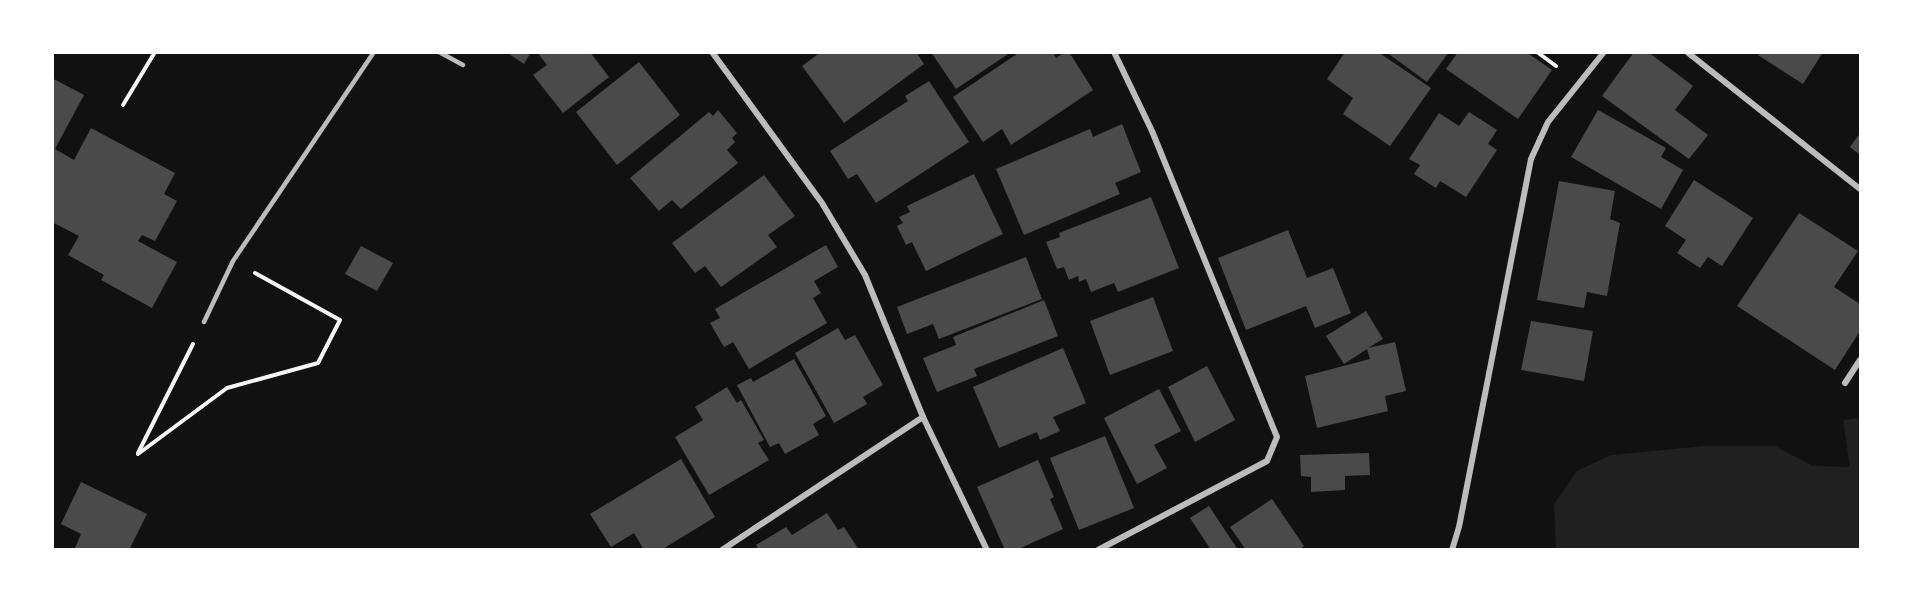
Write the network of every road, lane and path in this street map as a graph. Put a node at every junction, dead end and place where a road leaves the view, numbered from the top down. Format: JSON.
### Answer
{"nodes":[{"id":1,"x":155,"y":52,"type":"edge"},
{"id":2,"x":374,"y":52,"type":"edge"},
{"id":3,"x":439,"y":52,"type":"edge"},
{"id":4,"x":712,"y":52,"type":"edge"},
{"id":5,"x":1114,"y":52,"type":"edge"},
{"id":6,"x":1604,"y":52,"type":"edge"},
{"id":7,"x":1687,"y":52,"type":"edge"},
{"id":8,"x":463,"y":65,"type":"dead end"},
{"id":9,"x":123,"y":105,"type":"dead end"},
{"id":10,"x":1860,"y":189,"type":"edge"},
{"id":11,"x":233,"y":261,"type":"junction"},
{"id":12,"x":204,"y":322,"type":"joint"},
{"id":13,"x":1860,"y":360,"type":"edge"},
{"id":14,"x":1845,"y":383,"type":"dead end"},
{"id":15,"x":923,"y":417,"type":"junction"},
{"id":16,"x":722,"y":549,"type":"edge"},
{"id":17,"x":987,"y":549,"type":"edge"},
{"id":18,"x":1098,"y":549,"type":"edge"},
{"id":19,"x":1452,"y":549,"type":"edge"}],
"edges":[{"from":1,"to":9,"type":"path"},
{"from":2,"to":11,"type":"lane"},
{"from":3,"to":8,"type":"lane"},
{"from":4,"to":15,"type":"street"},
{"from":5,"to":18,"type":"street"},
{"from":6,"to":19,"type":"street"},
{"from":7,"to":10,"type":"street"},
{"from":11,"to":12,"type":"lane"},
{"from":11,"to":12,"type":"path"},
{"from":13,"to":14,"type":"street"},
{"from":15,"to":16,"type":"street"},
{"from":15,"to":17,"type":"street"}]}
